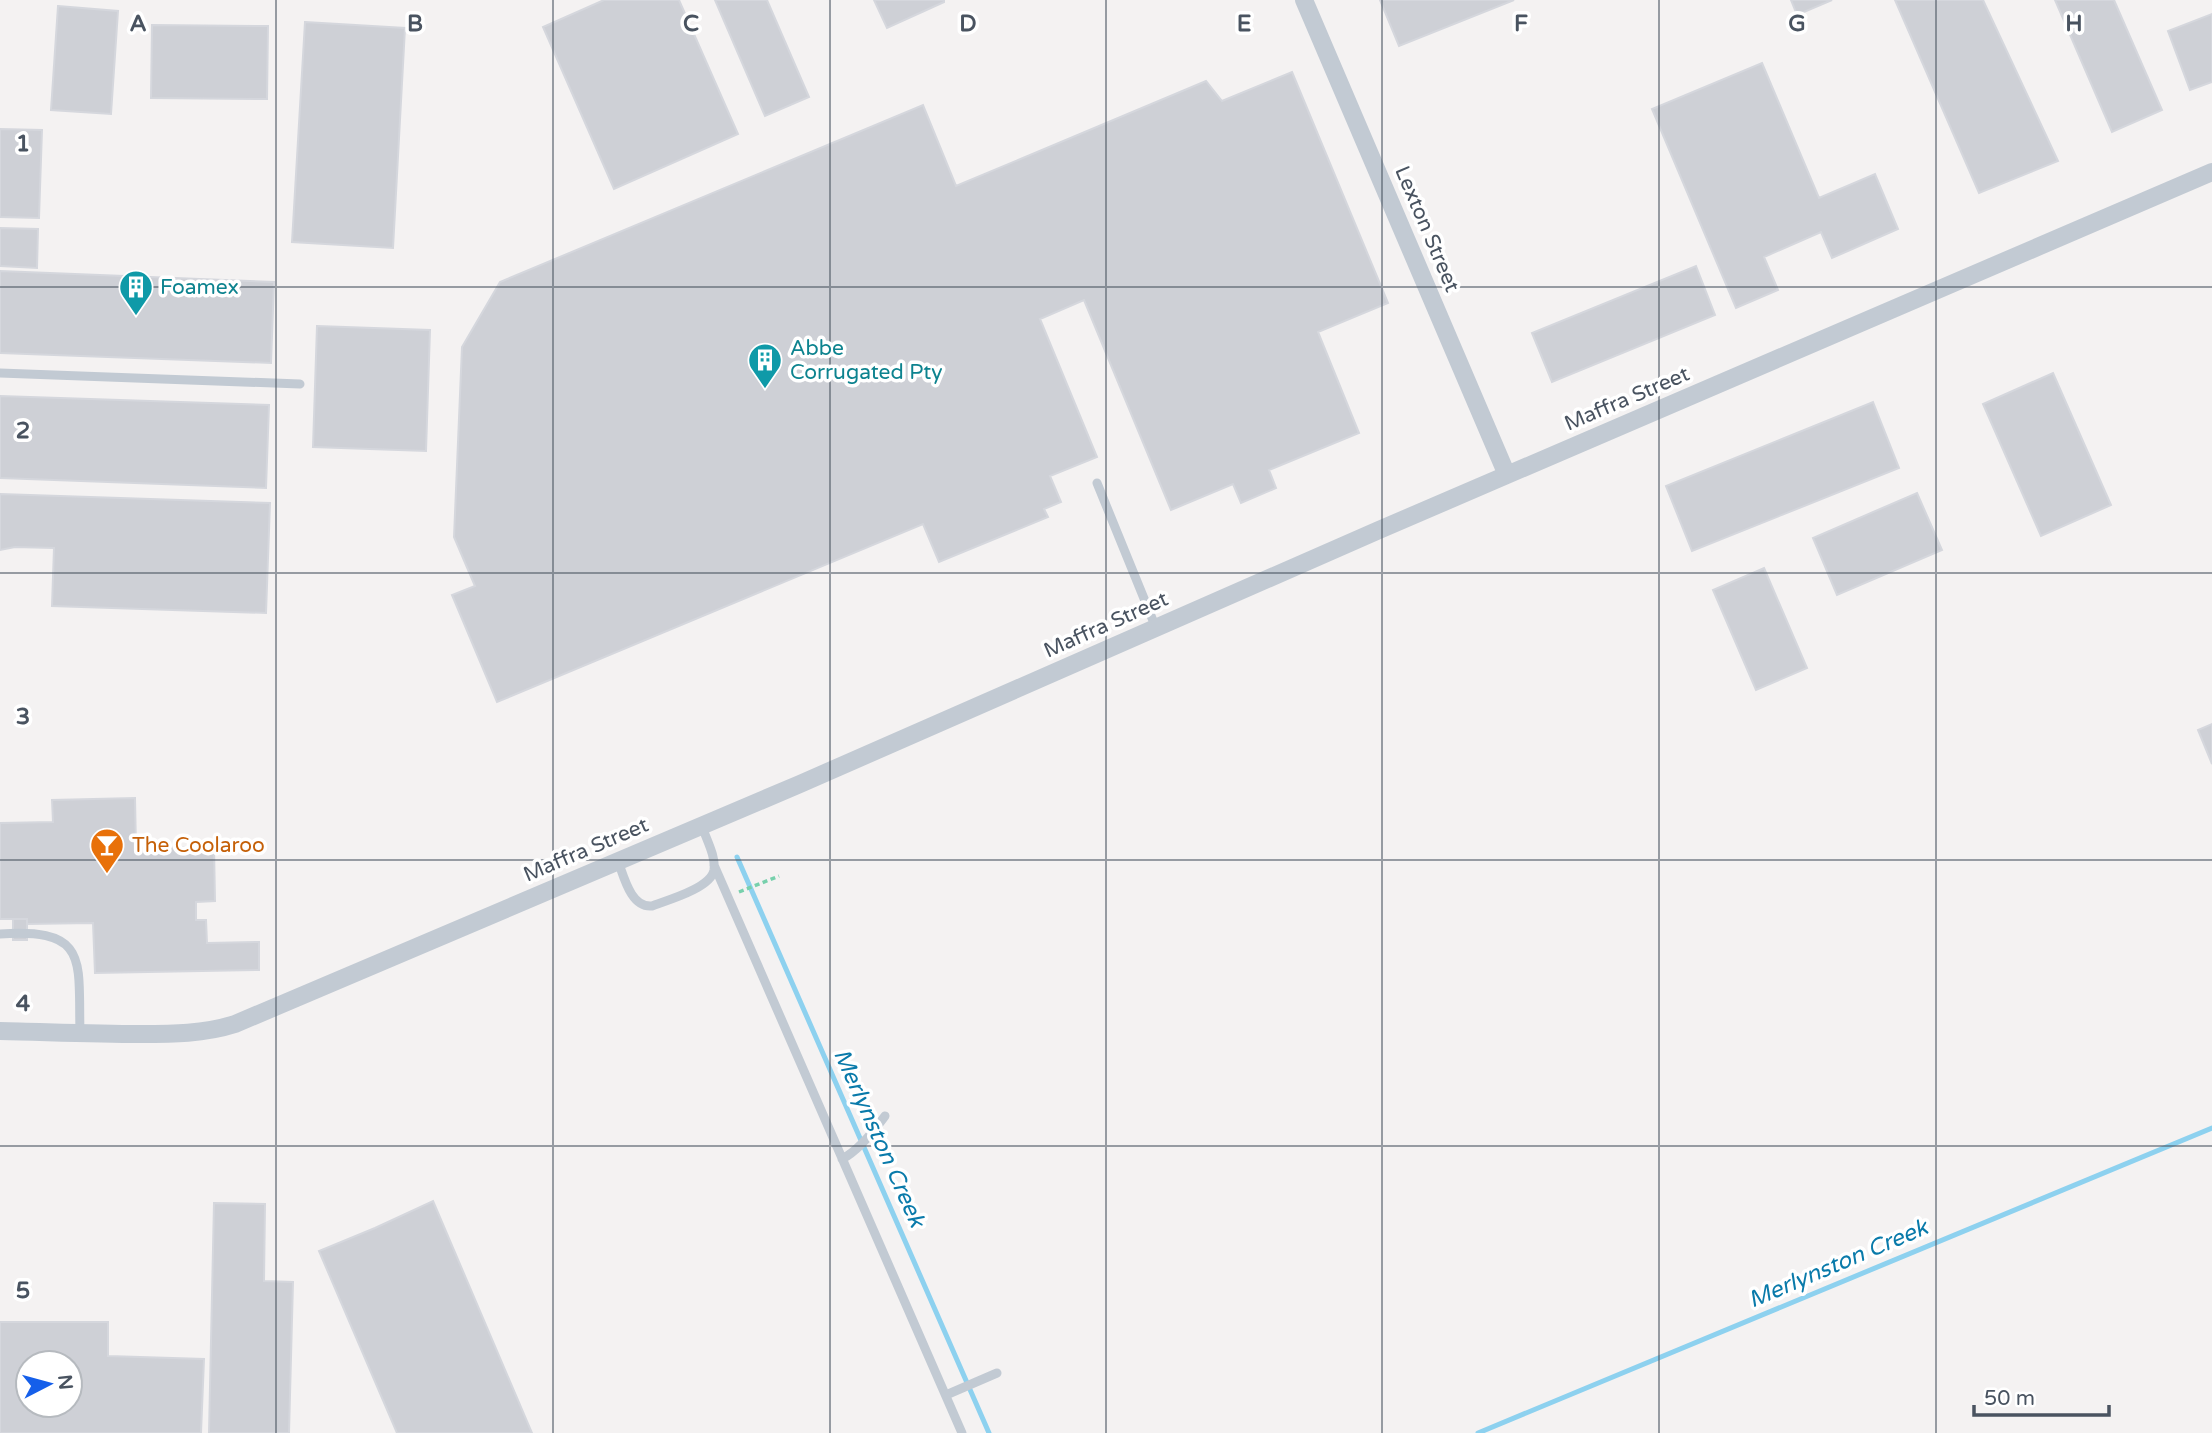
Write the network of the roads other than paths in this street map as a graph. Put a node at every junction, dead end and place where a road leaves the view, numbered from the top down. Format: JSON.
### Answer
{"nodes":[{"id":1,"x":1304,"y":0,"type":"edge"},
{"id":2,"x":2212,"y":172,"type":"edge"},
{"id":3,"x":0,"y":373,"type":"edge"},
{"id":4,"x":300,"y":384,"type":"dead end"},
{"id":5,"x":1507,"y":475,"type":"junction"},
{"id":6,"x":1097,"y":482,"type":"dead end"},
{"id":7,"x":1156,"y":628,"type":"junction"},
{"id":8,"x":702,"y":826,"type":"junction"},
{"id":9,"x":618,"y":862,"type":"junction"},
{"id":10,"x":714,"y":865,"type":"junction"},
{"id":11,"x":0,"y":934,"type":"edge"},
{"id":12,"x":0,"y":1031,"type":"edge"},
{"id":13,"x":80,"y":1033,"type":"junction"},
{"id":14,"x":885,"y":1116,"type":"dead end"},
{"id":15,"x":842,"y":1159,"type":"junction"},
{"id":16,"x":997,"y":1373,"type":"dead end"},
{"id":17,"x":946,"y":1395,"type":"junction"},
{"id":18,"x":962,"y":1433,"type":"edge"}],
"edges":[{"from":1,"to":5,"type":"street","name":"Lexton Street"},
{"from":2,"to":5,"type":"street","name":"Maffra Street"},
{"from":3,"to":4,"type":"lane"},
{"from":5,"to":7,"type":"street","name":"Maffra Street"},
{"from":6,"to":7,"type":"lane"},
{"from":7,"to":8,"type":"street","name":"Maffra Street"},
{"from":8,"to":9,"type":"street","name":"Maffra Street"},
{"from":8,"to":10,"type":"lane"},
{"from":9,"to":10,"type":"lane"},
{"from":9,"to":13,"type":"street","name":"Maffra Street"},
{"from":10,"to":15,"type":"lane"},
{"from":11,"to":13,"type":"lane"},
{"from":12,"to":13,"type":"street","name":"Maffra Street"},
{"from":14,"to":15,"type":"lane"},
{"from":15,"to":17,"type":"lane"},
{"from":16,"to":17,"type":"lane"},
{"from":17,"to":18,"type":"lane"}]}
